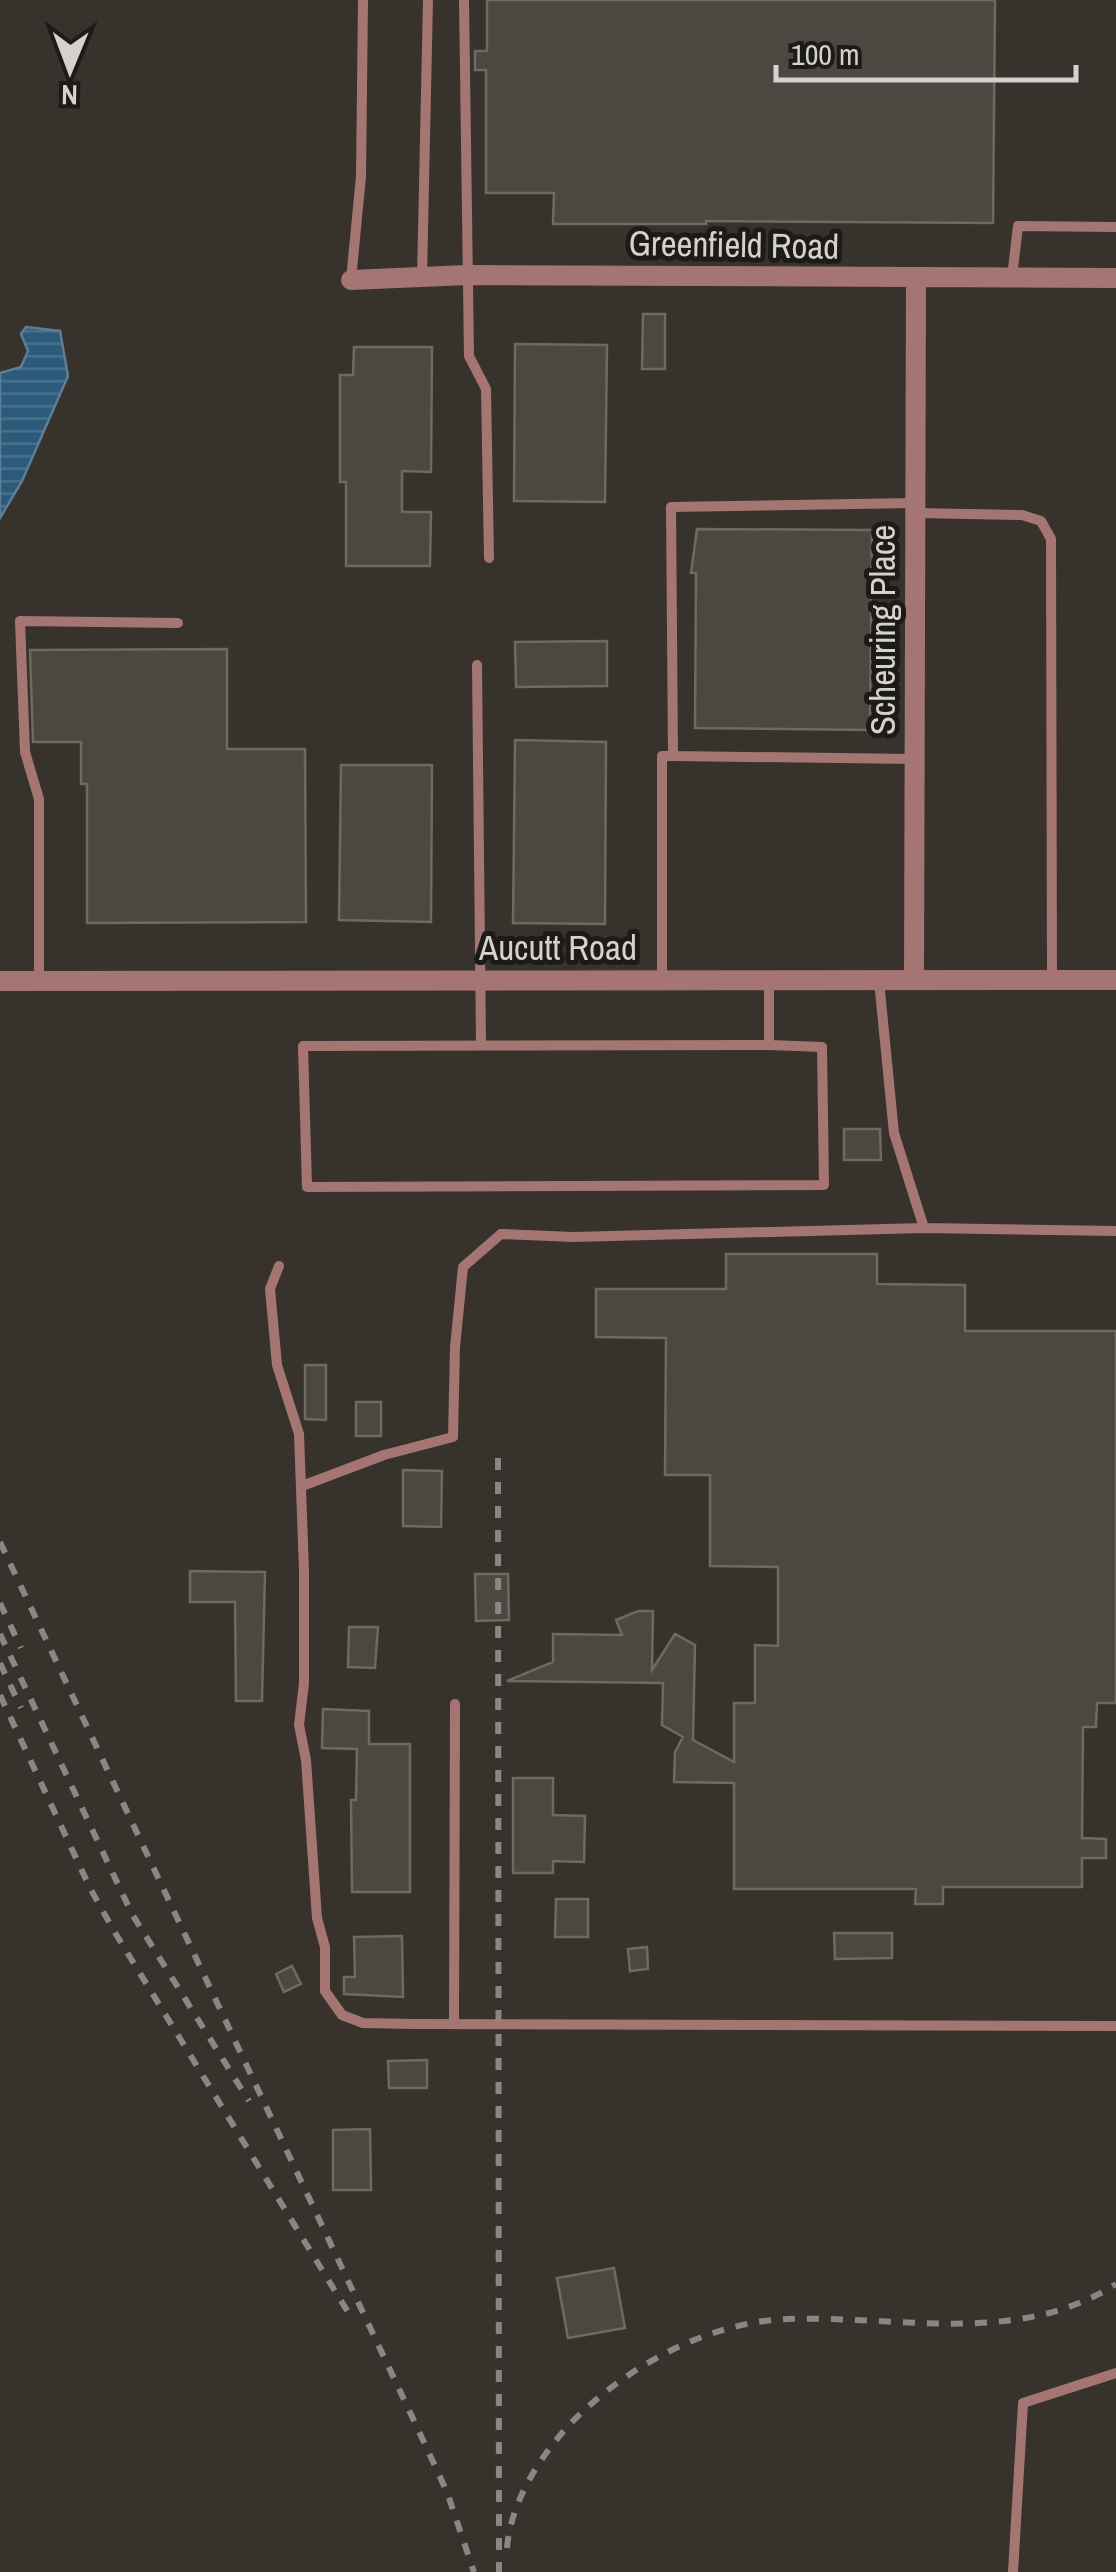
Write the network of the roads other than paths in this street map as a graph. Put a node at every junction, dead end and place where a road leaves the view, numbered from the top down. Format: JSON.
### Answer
{"nodes":[{"id":1,"x":363,"y":0,"type":"edge"},
{"id":2,"x":428,"y":0,"type":"edge"},
{"id":3,"x":464,"y":0,"type":"edge"},
{"id":4,"x":1116,"y":227,"type":"edge"},
{"id":5,"x":467,"y":275,"type":"junction"},
{"id":6,"x":422,"y":277,"type":"junction"},
{"id":7,"x":1116,"y":278,"type":"edge"},
{"id":8,"x":916,"y":279,"type":"junction"},
{"id":9,"x":1012,"y":279,"type":"junction"},
{"id":10,"x":351,"y":280,"type":"joint"},
{"id":11,"x":916,"y":508,"type":"junction"},
{"id":12,"x":489,"y":558,"type":"dead end"},
{"id":13,"x":178,"y":623,"type":"dead end"},
{"id":14,"x":477,"y":665,"type":"dead end"},
{"id":15,"x":674,"y":756,"type":"junction"},
{"id":16,"x":915,"y":759,"type":"junction"},
{"id":17,"x":480,"y":980,"type":"junction"},
{"id":18,"x":662,"y":980,"type":"junction"},
{"id":19,"x":769,"y":980,"type":"junction"},
{"id":20,"x":879,"y":980,"type":"junction"},
{"id":21,"x":914,"y":980,"type":"junction"},
{"id":22,"x":1052,"y":980,"type":"junction"},
{"id":23,"x":1116,"y":980,"type":"edge"},
{"id":24,"x":0,"y":981,"type":"edge"},
{"id":25,"x":38,"y":981,"type":"junction"},
{"id":26,"x":769,"y":1045,"type":"junction"},
{"id":27,"x":481,"y":1046,"type":"junction"},
{"id":28,"x":924,"y":1228,"type":"junction"},
{"id":29,"x":1116,"y":1231,"type":"edge"},
{"id":30,"x":279,"y":1266,"type":"dead end"},
{"id":31,"x":302,"y":1486,"type":"junction"},
{"id":32,"x":456,"y":1704,"type":"dead end"},
{"id":33,"x":454,"y":2024,"type":"junction"},
{"id":34,"x":1116,"y":2026,"type":"edge"},
{"id":35,"x":1116,"y":2373,"type":"edge"},
{"id":36,"x":1013,"y":2572,"type":"edge"}],
"edges":[{"from":1,"to":10,"type":"lane"},
{"from":2,"to":6,"type":"lane"},
{"from":3,"to":5,"type":"lane"},
{"from":4,"to":9,"type":"lane"},
{"from":5,"to":6,"type":"street","name":"Greenfield Road"},
{"from":5,"to":8,"type":"street","name":"Greenfield Road"},
{"from":5,"to":12,"type":"lane"},
{"from":6,"to":10,"type":"street","name":"Greenfield Road"},
{"from":7,"to":9,"type":"street","name":"Greenfield Road"},
{"from":8,"to":9,"type":"street","name":"Greenfield Road"},
{"from":8,"to":11,"type":"street","name":"Scheuring Place"},
{"from":11,"to":15,"type":"lane"},
{"from":11,"to":16,"type":"street","name":"Scheuring Place"},
{"from":11,"to":22,"type":"lane"},
{"from":13,"to":25,"type":"lane"},
{"from":14,"to":17,"type":"lane"},
{"from":15,"to":16,"type":"lane"},
{"from":15,"to":18,"type":"lane"},
{"from":16,"to":21,"type":"street","name":"Scheuring Place"},
{"from":17,"to":18,"type":"street","name":"Aucutt Road"},
{"from":17,"to":25,"type":"street","name":"Aucutt Road"},
{"from":17,"to":27,"type":"lane"},
{"from":18,"to":19,"type":"street","name":"Aucutt Road"},
{"from":19,"to":20,"type":"street","name":"Aucutt Road"},
{"from":19,"to":26,"type":"lane"},
{"from":20,"to":21,"type":"street","name":"Aucutt Road"},
{"from":20,"to":28,"type":"lane"},
{"from":21,"to":22,"type":"street","name":"Aucutt Road"},
{"from":22,"to":23,"type":"street","name":"Aucutt Road"},
{"from":24,"to":25,"type":"street","name":"Aucutt Road"},
{"from":26,"to":27,"type":"lane"},
{"from":26,"to":27,"type":"lane"},
{"from":28,"to":29,"type":"lane"},
{"from":28,"to":31,"type":"lane"},
{"from":30,"to":31,"type":"lane"},
{"from":31,"to":33,"type":"lane"},
{"from":32,"to":33,"type":"lane"},
{"from":33,"to":34,"type":"lane"},
{"from":35,"to":36,"type":"lane"}]}
